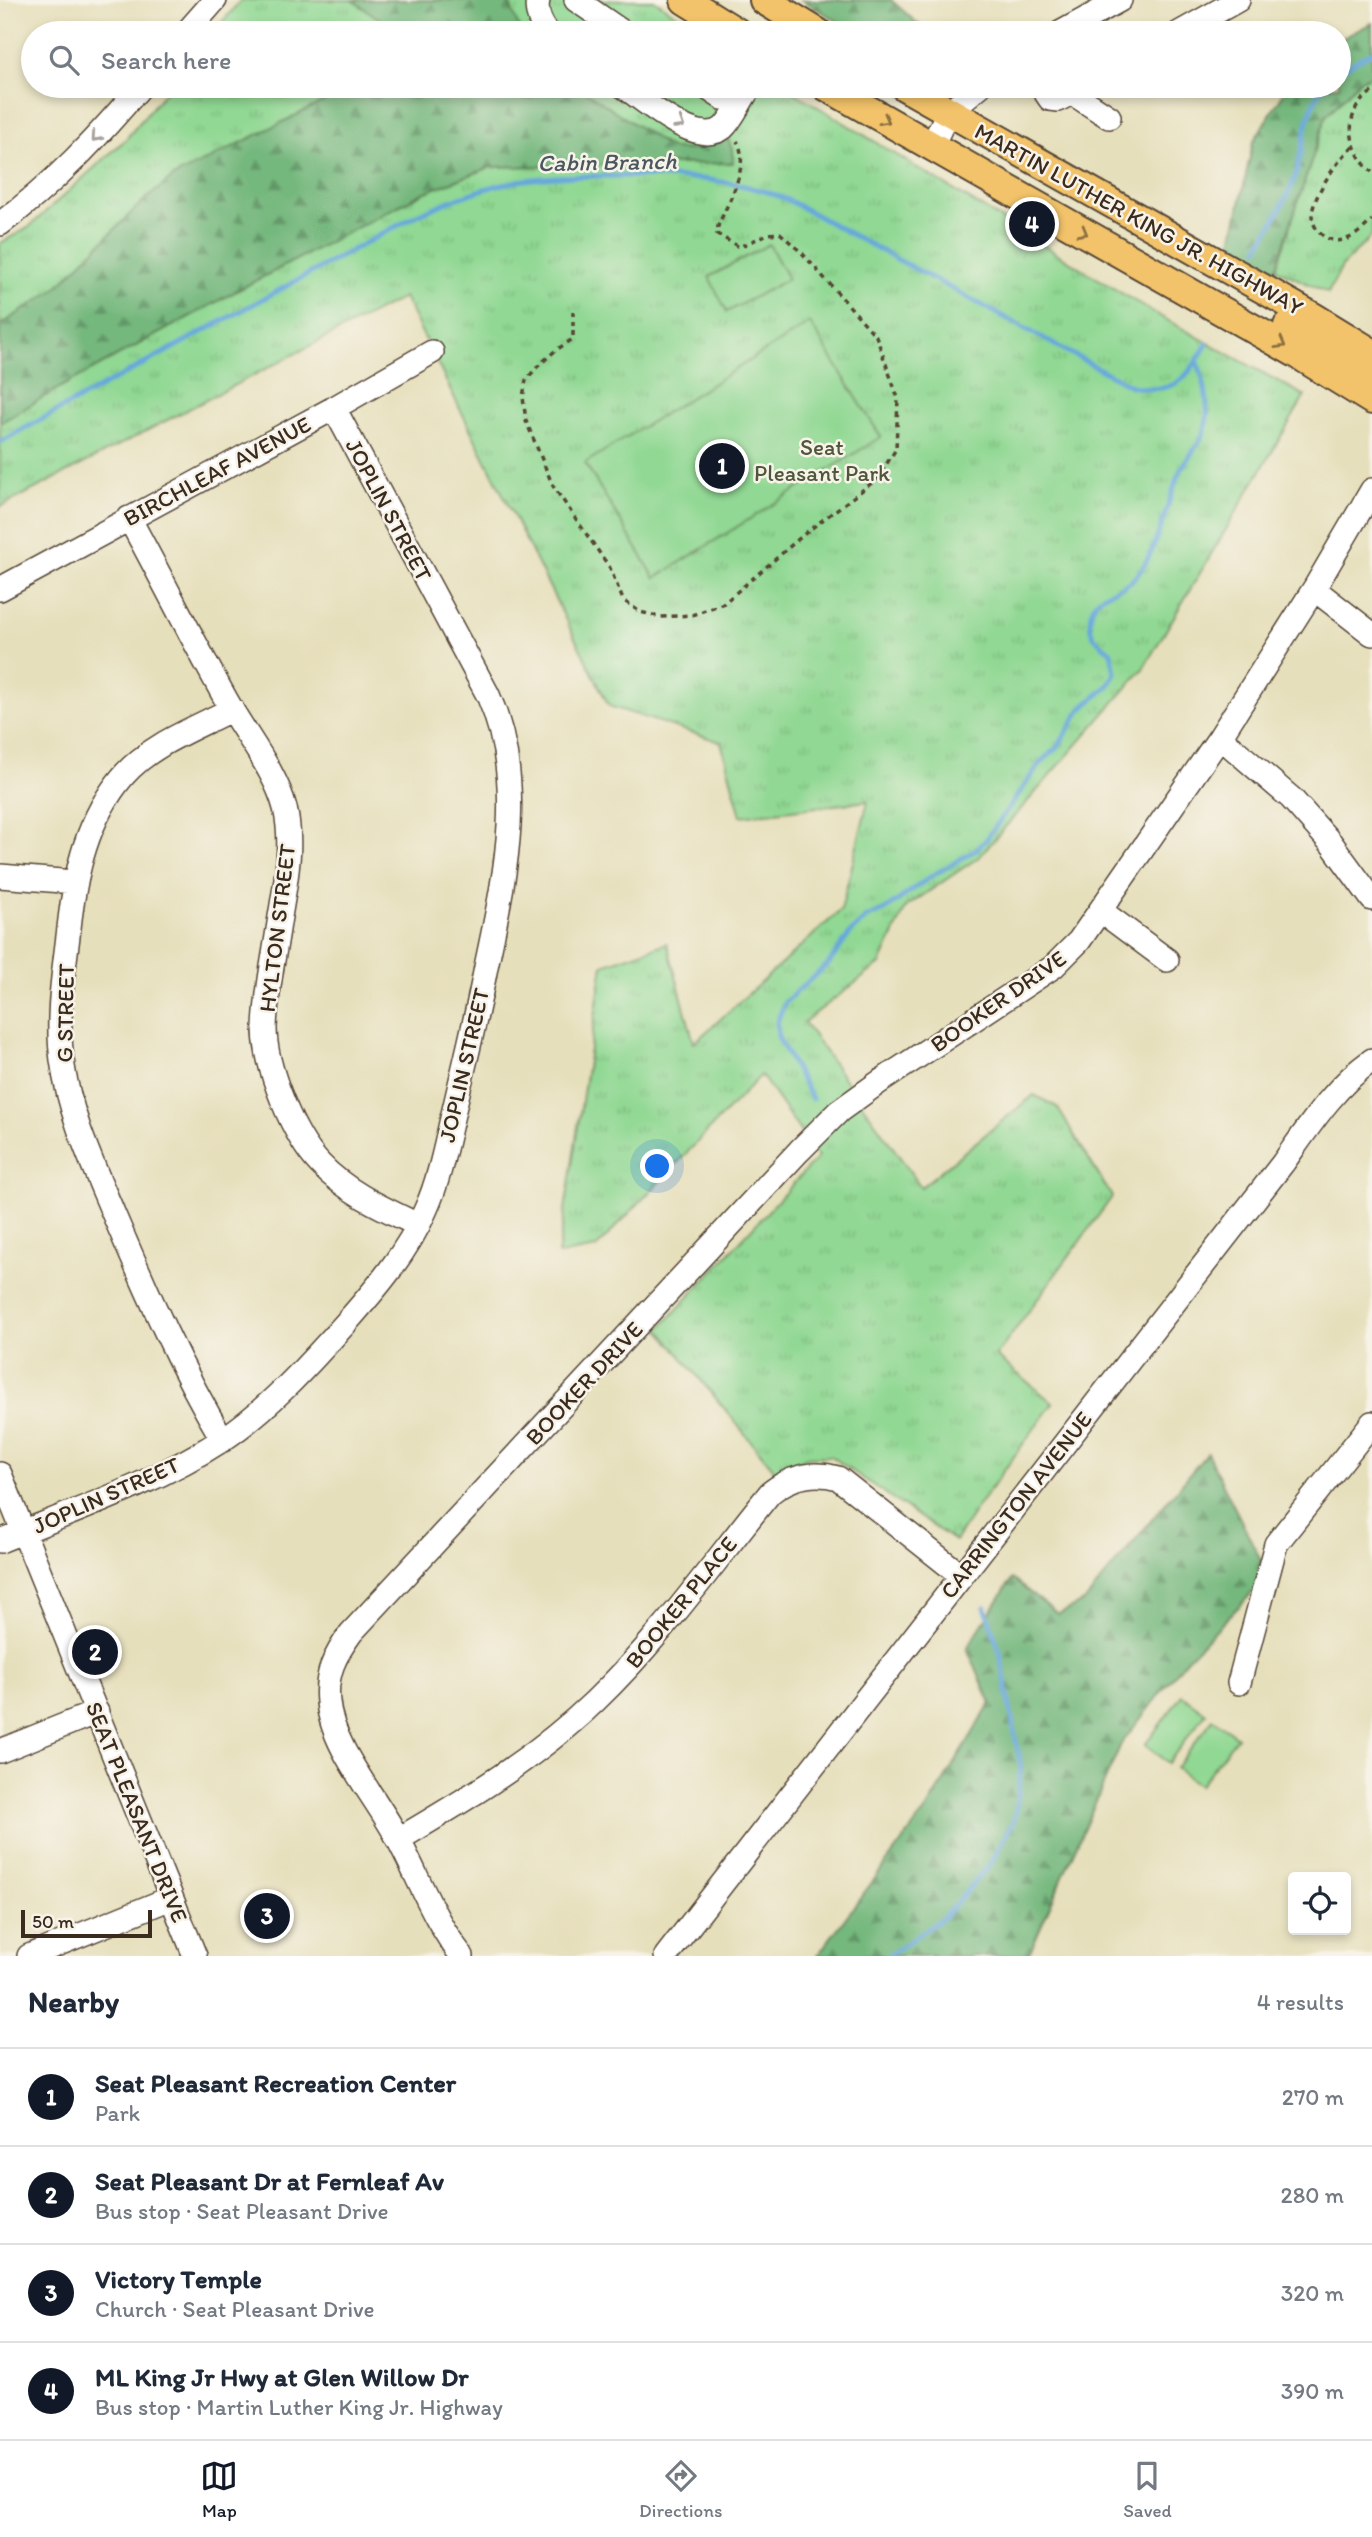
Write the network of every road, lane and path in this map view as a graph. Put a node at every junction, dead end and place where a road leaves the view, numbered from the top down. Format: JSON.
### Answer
{"nodes":[{"id":1,"x":215,"y":0,"type":"edge"},
{"id":2,"x":538,"y":0,"type":"edge"},
{"id":3,"x":576,"y":0,"type":"edge"},
{"id":4,"x":685,"y":0,"type":"edge"},
{"id":5,"x":764,"y":0,"type":"edge"},
{"id":6,"x":1120,"y":0,"type":"edge"},
{"id":7,"x":1238,"y":0,"type":"edge"},
{"id":8,"x":197,"y":21,"type":"edge"},
{"id":9,"x":540,"y":21,"type":"edge"},
{"id":10,"x":607,"y":21,"type":"edge"},
{"id":11,"x":719,"y":21,"type":"edge"},
{"id":12,"x":798,"y":21,"type":"edge"},
{"id":13,"x":1082,"y":21,"type":"edge"},
{"id":14,"x":1200,"y":21,"type":"edge"},
{"id":15,"x":1372,"y":92,"type":"edge"},
{"id":16,"x":131,"y":98,"type":"edge"},
{"id":17,"x":641,"y":98,"type":"edge"},
{"id":18,"x":744,"y":98,"type":"edge"},
{"id":19,"x":847,"y":98,"type":"edge"},
{"id":20,"x":924,"y":98,"type":"edge"},
{"id":21,"x":965,"y":98,"type":"edge"},
{"id":22,"x":1088,"y":98,"type":"edge"},
{"id":23,"x":948,"y":112,"type":"junction"},
{"id":24,"x":1109,"y":117,"type":"dead end"},
{"id":25,"x":932,"y":146,"type":"junction"},
{"id":26,"x":1353,"y":147,"type":"junction"},
{"id":27,"x":742,"y":162,"type":"dead end"},
{"id":28,"x":1372,"y":173,"type":"edge"},
{"id":29,"x":1372,"y":220,"type":"edge"},
{"id":30,"x":0,"y":224,"type":"edge"},
{"id":31,"x":1189,"y":293,"type":"junction"},
{"id":32,"x":573,"y":311,"type":"dead end"},
{"id":33,"x":432,"y":352,"type":"dead end"},
{"id":34,"x":1372,"y":353,"type":"edge"},
{"id":35,"x":1372,"y":376,"type":"edge"},
{"id":36,"x":1372,"y":400,"type":"edge"},
{"id":37,"x":334,"y":408,"type":"junction"},
{"id":38,"x":1372,"y":490,"type":"edge"},
{"id":39,"x":129,"y":518,"type":"junction"},
{"id":40,"x":0,"y":589,"type":"edge"},
{"id":41,"x":1314,"y":589,"type":"junction"},
{"id":42,"x":1372,"y":634,"type":"edge"},
{"id":43,"x":232,"y":709,"type":"junction"},
{"id":44,"x":1220,"y":737,"type":"junction"},
{"id":45,"x":0,"y":876,"type":"edge"},
{"id":46,"x":74,"y":882,"type":"junction"},
{"id":47,"x":1372,"y":899,"type":"edge"},
{"id":48,"x":1101,"y":911,"type":"junction"},
{"id":49,"x":1167,"y":960,"type":"dead end"},
{"id":50,"x":1372,"y":1060,"type":"edge"},
{"id":51,"x":418,"y":1226,"type":"junction"},
{"id":52,"x":1372,"y":1423,"type":"edge"},
{"id":53,"x":223,"y":1440,"type":"junction"},
{"id":54,"x":0,"y":1474,"type":"edge"},
{"id":55,"x":23,"y":1532,"type":"junction"},
{"id":56,"x":0,"y":1541,"type":"edge"},
{"id":57,"x":962,"y":1576,"type":"junction"},
{"id":58,"x":1239,"y":1682,"type":"dead end"},
{"id":59,"x":97,"y":1712,"type":"junction"},
{"id":60,"x":0,"y":1751,"type":"edge"},
{"id":61,"x":398,"y":1839,"type":"junction"},
{"id":62,"x":172,"y":1898,"type":"junction"},
{"id":63,"x":29,"y":1956,"type":"edge"},
{"id":64,"x":195,"y":1956,"type":"edge"},
{"id":65,"x":462,"y":1956,"type":"edge"},
{"id":66,"x":666,"y":1956,"type":"edge"}],
"edges":[{"from":1,"to":8,"type":"street"},
{"from":2,"to":9,"type":"street"},
{"from":3,"to":10,"type":"street"},
{"from":4,"to":11,"type":"main road"},
{"from":5,"to":12,"type":"main road"},
{"from":6,"to":13,"type":"street"},
{"from":7,"to":14,"type":"street"},
{"from":15,"to":26,"type":"path"},
{"from":16,"to":30,"type":"street","one_way":true},
{"from":17,"to":18,"type":"street","one_way":true},
{"from":19,"to":25,"type":"main road","name":"MARTIN LUTHER KING JR. HIGHWAY","one_way":true},
{"from":20,"to":23,"type":"main road","name":"MARTIN LUTHER KING JR. HIGHWAY"},
{"from":21,"to":23,"type":"street"},
{"from":22,"to":24,"type":"street"},
{"from":23,"to":25,"type":"street"},
{"from":23,"to":34,"type":"main road","name":"MARTIN LUTHER KING JR. HIGHWAY"},
{"from":25,"to":31,"type":"main road","name":"MARTIN LUTHER KING JR. HIGHWAY","one_way":true},
{"from":26,"to":28,"type":"path"},
{"from":26,"to":29,"type":"path"},
{"from":27,"to":32,"type":"path"},
{"from":31,"to":35,"type":"main road"},
{"from":31,"to":36,"type":"main road","name":"MARTIN LUTHER KING JR. HIGHWAY","one_way":true},
{"from":33,"to":37,"type":"street","name":"BIRCHLEAF AVENUE"},
{"from":37,"to":39,"type":"street","name":"BIRCHLEAF AVENUE"},
{"from":37,"to":51,"type":"street","name":"JOPLIN STREET"},
{"from":38,"to":41,"type":"street","name":"BOOKER DRIVE"},
{"from":39,"to":40,"type":"street","name":"BIRCHLEAF AVENUE"},
{"from":39,"to":43,"type":"street","name":"HYLTON STREET"},
{"from":41,"to":42,"type":"street"},
{"from":41,"to":44,"type":"street","name":"BOOKER DRIVE"},
{"from":43,"to":46,"type":"street","name":"G STREET"},
{"from":43,"to":51,"type":"street","name":"HYLTON STREET"},
{"from":44,"to":47,"type":"street"},
{"from":44,"to":48,"type":"street","name":"BOOKER DRIVE"},
{"from":45,"to":46,"type":"street"},
{"from":46,"to":53,"type":"street","name":"G STREET"},
{"from":48,"to":49,"type":"street"},
{"from":48,"to":61,"type":"street","name":"BOOKER DRIVE"},
{"from":50,"to":57,"type":"street","name":"CARRINGTON AVENUE"},
{"from":51,"to":53,"type":"street","name":"JOPLIN STREET"},
{"from":52,"to":58,"type":"street"},
{"from":53,"to":55,"type":"street","name":"JOPLIN STREET"},
{"from":54,"to":55,"type":"street","name":"SEAT PLEASANT DRIVE"},
{"from":55,"to":56,"type":"street","name":"JOPLIN STREET"},
{"from":55,"to":59,"type":"street","name":"SEAT PLEASANT DRIVE"},
{"from":57,"to":61,"type":"street","name":"BOOKER PLACE"},
{"from":57,"to":66,"type":"street","name":"CARRINGTON AVENUE"},
{"from":59,"to":60,"type":"street"},
{"from":59,"to":62,"type":"street","name":"SEAT PLEASANT DRIVE"},
{"from":61,"to":65,"type":"street","name":"BOOKER DRIVE"},
{"from":62,"to":63,"type":"street"},
{"from":62,"to":64,"type":"street","name":"SEAT PLEASANT DRIVE"}]}
